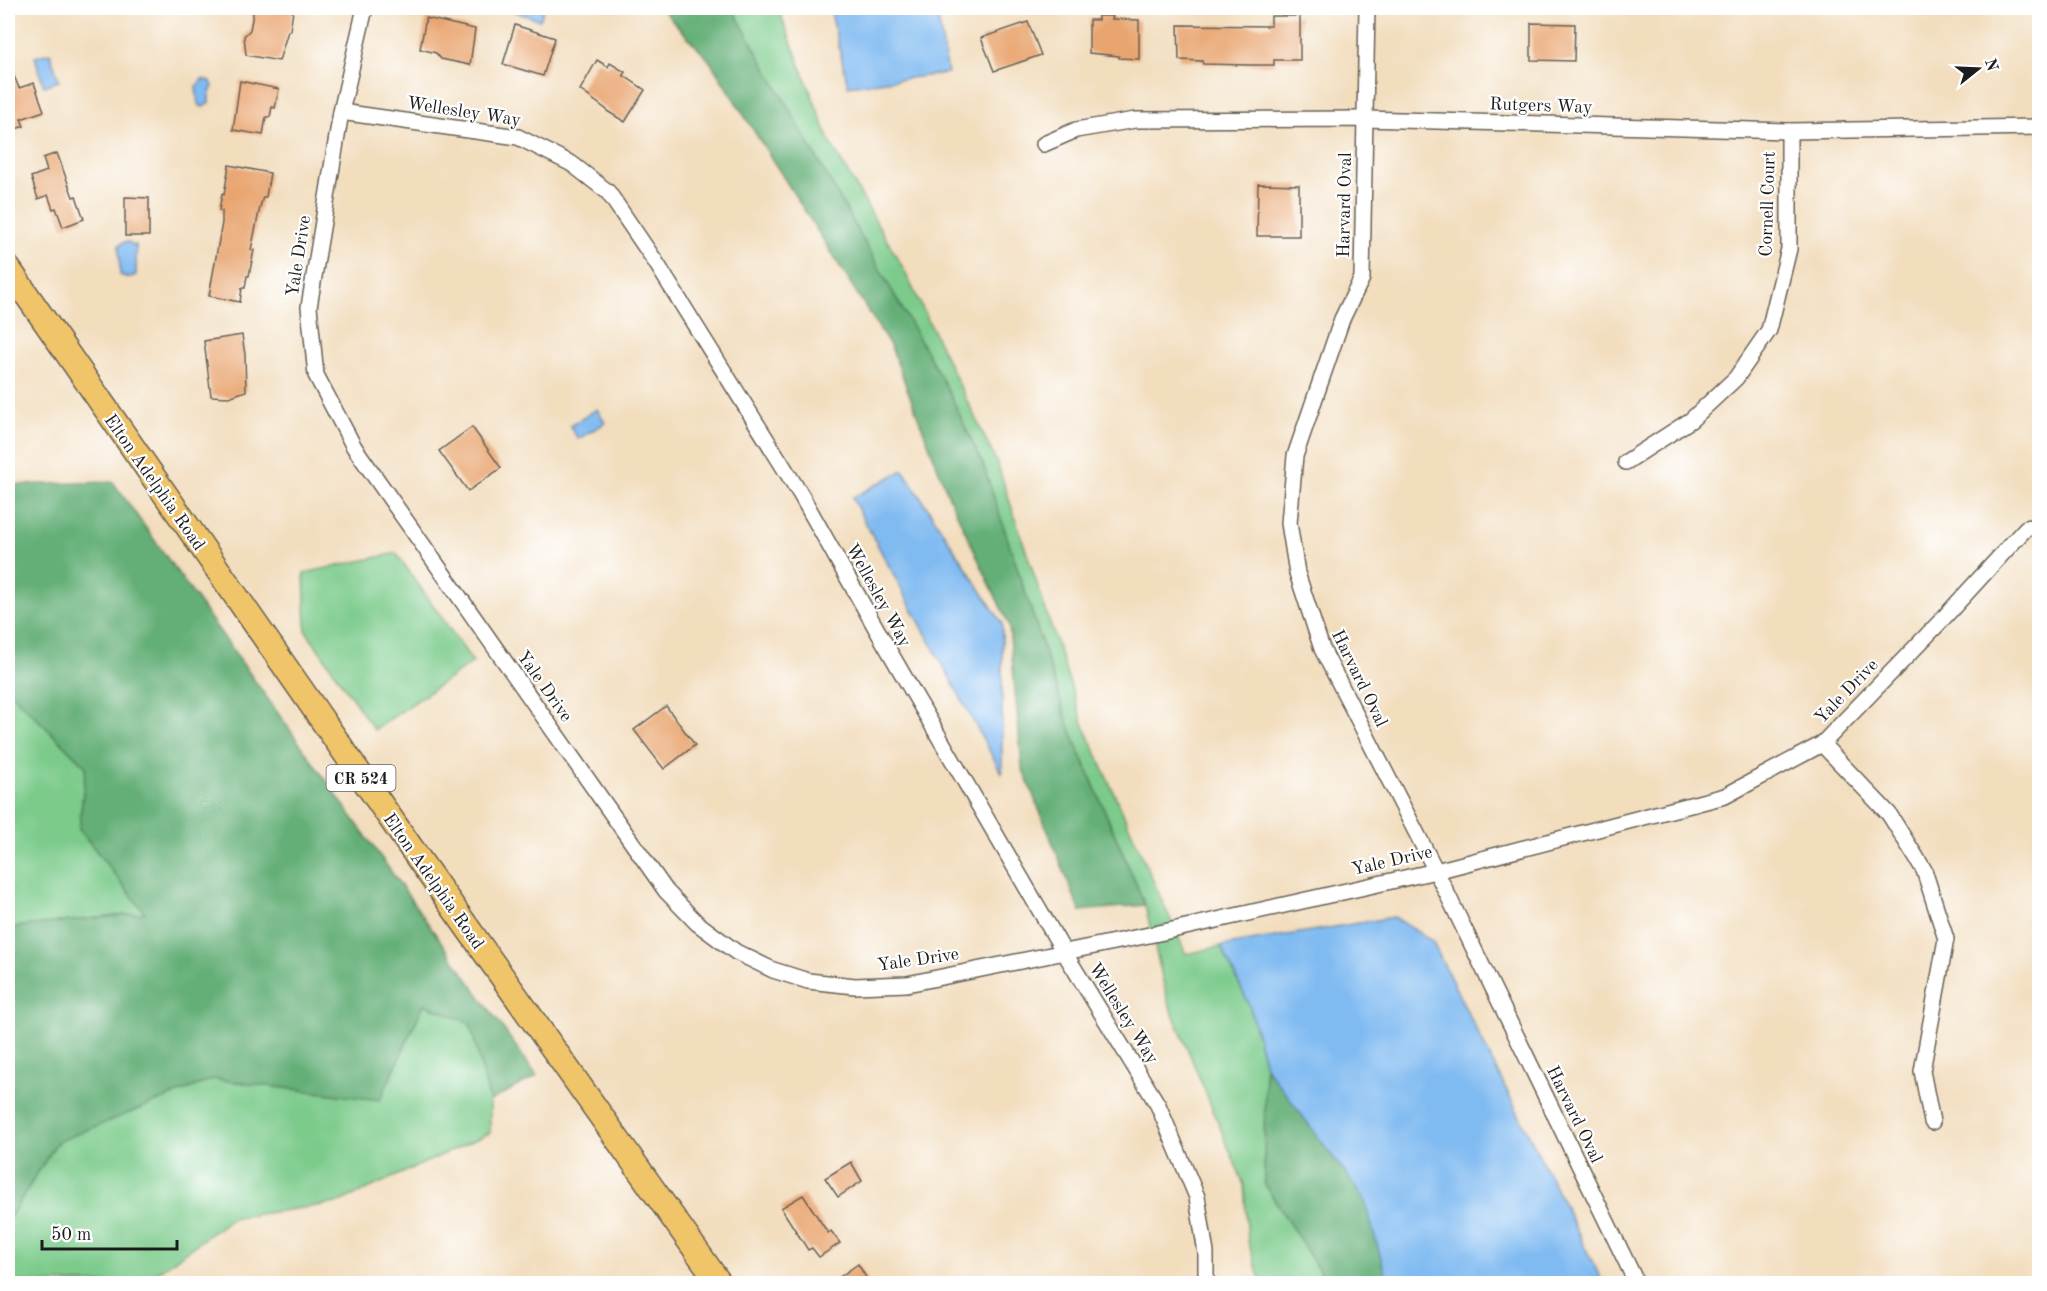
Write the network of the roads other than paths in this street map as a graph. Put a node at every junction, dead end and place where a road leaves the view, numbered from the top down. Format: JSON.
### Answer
{"nodes":[{"id":1,"x":365,"y":8,"type":"edge"},
{"id":2,"x":1367,"y":8,"type":"edge"},
{"id":3,"x":341,"y":112,"type":"junction"},
{"id":4,"x":1365,"y":119,"type":"junction"},
{"id":5,"x":2040,"y":127,"type":"edge"},
{"id":6,"x":1789,"y":131,"type":"junction"},
{"id":7,"x":1044,"y":144,"type":"dead end"},
{"id":8,"x":8,"y":268,"type":"edge"},
{"id":9,"x":1626,"y":462,"type":"dead end"},
{"id":10,"x":2040,"y":525,"type":"edge"},
{"id":11,"x":1822,"y":744,"type":"junction"},
{"id":12,"x":1436,"y":871,"type":"junction"},
{"id":13,"x":1064,"y":952,"type":"junction"},
{"id":14,"x":1932,"y":1122,"type":"dead end"},
{"id":15,"x":720,"y":1284,"type":"edge"},
{"id":16,"x":1206,"y":1284,"type":"edge"},
{"id":17,"x":1636,"y":1284,"type":"edge"}],
"edges":[{"from":1,"to":3,"type":"street","name":"Yale Drive"},
{"from":2,"to":4,"type":"street","name":"Harvard Oval"},
{"from":3,"to":13,"type":"street","name":"Wellesley Way"},
{"from":3,"to":13,"type":"street","name":"Yale Drive"},
{"from":4,"to":6,"type":"street","name":"Rutgers Way"},
{"from":4,"to":7,"type":"street","name":"Rutgers Way"},
{"from":4,"to":12,"type":"street","name":"Harvard Oval"},
{"from":5,"to":6,"type":"street","name":"Rutgers Way"},
{"from":6,"to":9,"type":"street","name":"Cornell Court"},
{"from":8,"to":15,"type":"main road","name":"Elton Adelphia Road","number":"CR 524"},
{"from":10,"to":11,"type":"street","name":"Yale Drive"},
{"from":11,"to":12,"type":"street","name":"Yale Drive"},
{"from":11,"to":14,"type":"street"},
{"from":12,"to":13,"type":"street","name":"Yale Drive"},
{"from":12,"to":17,"type":"street","name":"Harvard Oval"},
{"from":13,"to":16,"type":"street","name":"Wellesley Way"}]}
